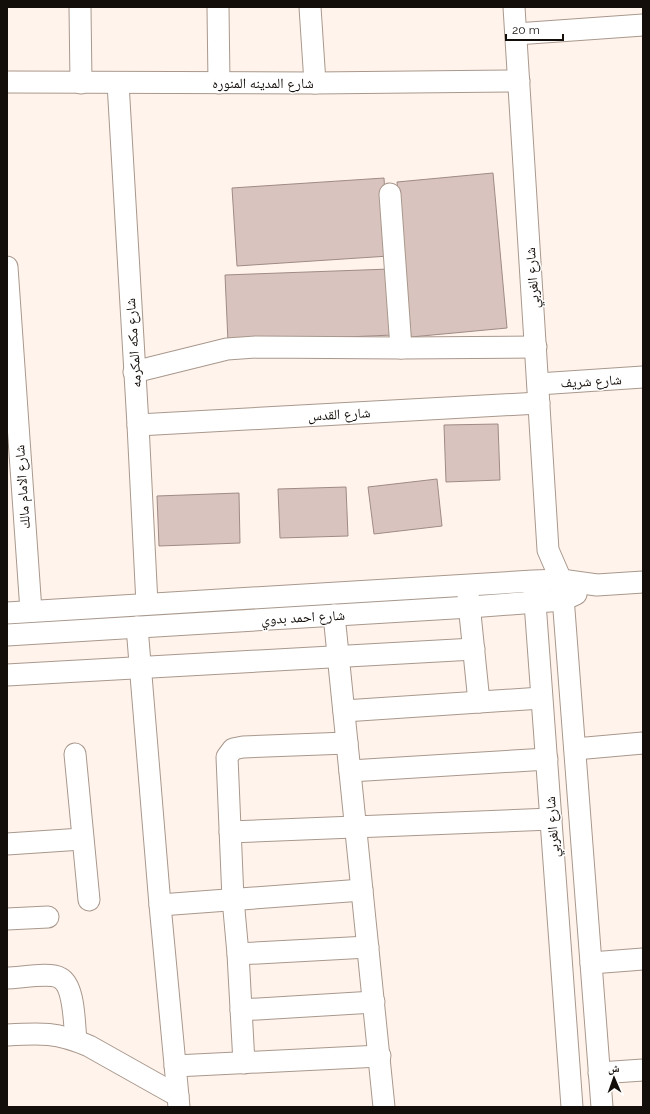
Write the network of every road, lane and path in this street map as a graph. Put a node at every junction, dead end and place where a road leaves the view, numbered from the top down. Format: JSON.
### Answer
{"nodes":[{"id":1,"x":80,"y":7,"type":"edge"},
{"id":2,"x":218,"y":7,"type":"edge"},
{"id":3,"x":310,"y":7,"type":"edge"},
{"id":4,"x":514,"y":7,"type":"edge"},
{"id":5,"x":643,"y":25,"type":"edge"},
{"id":6,"x":516,"y":34,"type":"junction"},
{"id":7,"x":519,"y":81,"type":"junction"},
{"id":8,"x":7,"y":82,"type":"edge"},
{"id":9,"x":81,"y":82,"type":"junction"},
{"id":10,"x":118,"y":82,"type":"junction"},
{"id":11,"x":219,"y":83,"type":"junction"},
{"id":12,"x":315,"y":83,"type":"junction"},
{"id":13,"x":390,"y":194,"type":"dead end"},
{"id":14,"x":7,"y":267,"type":"edge"},
{"id":15,"x":536,"y":347,"type":"junction"},
{"id":16,"x":401,"y":348,"type":"junction"},
{"id":17,"x":134,"y":372,"type":"junction"},
{"id":18,"x":643,"y":377,"type":"edge"},
{"id":19,"x":539,"y":393,"type":"junction"},
{"id":20,"x":138,"y":425,"type":"junction"},
{"id":21,"x":548,"y":550,"type":"junction"},
{"id":22,"x":533,"y":581,"type":"junction"},
{"id":23,"x":643,"y":582,"type":"edge"},
{"id":24,"x":468,"y":586,"type":"junction"},
{"id":25,"x":562,"y":590,"type":"junction"},
{"id":26,"x":535,"y":602,"type":"junction"},
{"id":27,"x":147,"y":604,"type":"junction"},
{"id":28,"x":470,"y":607,"type":"junction"},
{"id":29,"x":31,"y":611,"type":"junction"},
{"id":30,"x":7,"y":613,"type":"edge"},
{"id":31,"x":334,"y":615,"type":"junction"},
{"id":32,"x":137,"y":627,"type":"junction"},
{"id":33,"x":7,"y":635,"type":"edge"},
{"id":34,"x":474,"y":649,"type":"junction"},
{"id":35,"x":339,"y":656,"type":"junction"},
{"id":36,"x":141,"y":668,"type":"junction"},
{"id":37,"x":7,"y":676,"type":"edge"},
{"id":38,"x":541,"y":698,"type":"junction"},
{"id":39,"x":478,"y":702,"type":"junction"},
{"id":40,"x":344,"y":711,"type":"junction"},
{"id":41,"x":348,"y":743,"type":"junction"},
{"id":42,"x":643,"y":743,"type":"edge"},
{"id":43,"x":575,"y":749,"type":"junction"},
{"id":44,"x":75,"y":754,"type":"dead end"},
{"id":45,"x":546,"y":759,"type":"junction"},
{"id":46,"x":350,"y":771,"type":"junction"},
{"id":47,"x":551,"y":819,"type":"junction"},
{"id":48,"x":357,"y":826,"type":"junction"},
{"id":49,"x":230,"y":832,"type":"junction"},
{"id":50,"x":82,"y":839,"type":"junction"},
{"id":51,"x":7,"y":844,"type":"edge"},
{"id":52,"x":362,"y":890,"type":"junction"},
{"id":53,"x":233,"y":899,"type":"junction"},
{"id":54,"x":89,"y":900,"type":"dead end"},
{"id":55,"x":160,"y":905,"type":"junction"},
{"id":56,"x":48,"y":916,"type":"dead end"},
{"id":57,"x":7,"y":919,"type":"edge"},
{"id":58,"x":368,"y":947,"type":"junction"},
{"id":59,"x":238,"y":954,"type":"junction"},
{"id":60,"x":643,"y":959,"type":"edge"},
{"id":61,"x":591,"y":963,"type":"junction"},
{"id":62,"x":7,"y":978,"type":"edge"},
{"id":63,"x":374,"y":1002,"type":"junction"},
{"id":64,"x":241,"y":1010,"type":"junction"},
{"id":65,"x":7,"y":1035,"type":"edge"},
{"id":66,"x":76,"y":1040,"type":"junction"},
{"id":67,"x":380,"y":1056,"type":"junction"},
{"id":68,"x":244,"y":1063,"type":"junction"},
{"id":69,"x":175,"y":1066,"type":"junction"},
{"id":70,"x":643,"y":1070,"type":"edge"},
{"id":71,"x":599,"y":1073,"type":"junction"},
{"id":72,"x":179,"y":1102,"type":"edge"},
{"id":73,"x":384,"y":1107,"type":"edge"},
{"id":74,"x":572,"y":1107,"type":"edge"},
{"id":75,"x":602,"y":1107,"type":"edge"}],
"edges":[{"from":1,"to":9,"type":"street"},
{"from":2,"to":11,"type":"street"},
{"from":3,"to":12,"type":"street"},
{"from":4,"to":6,"type":"street","name":"شارع الغربي"},
{"from":5,"to":6,"type":"street"},
{"from":6,"to":7,"type":"street","name":"شارع الغربي"},
{"from":7,"to":12,"type":"street","name":"شارع المدينه المنوره"},
{"from":7,"to":15,"type":"street","name":"شارع الغربي"},
{"from":8,"to":9,"type":"street","name":"شارع المدينه المنوره"},
{"from":9,"to":10,"type":"street","name":"شارع المدينه المنوره"},
{"from":10,"to":11,"type":"street","name":"شارع المدينه المنوره"},
{"from":10,"to":17,"type":"street","name":"شارع مكه المكرمه"},
{"from":11,"to":12,"type":"street","name":"شارع المدينه المنوره"},
{"from":13,"to":16,"type":"street"},
{"from":14,"to":29,"type":"street","name":"شارع الامام مالك"},
{"from":15,"to":16,"type":"street"},
{"from":15,"to":19,"type":"street","name":"شارع الغربي"},
{"from":16,"to":17,"type":"street"},
{"from":17,"to":20,"type":"street","name":"شارع مكه المكرمه"},
{"from":18,"to":19,"type":"street","name":"شارع شريف"},
{"from":19,"to":20,"type":"street","name":"شارع القدس"},
{"from":19,"to":21,"type":"street","name":"شارع الغربي"},
{"from":20,"to":27,"type":"street","name":"شارع مكه المكرمه"},
{"from":21,"to":22,"type":"street","name":"شارع الغربي"},
{"from":21,"to":25,"type":"street","name":"شارع الغربي"},
{"from":22,"to":24,"type":"street","name":"شارع احمد بدوي"},
{"from":22,"to":25,"type":"street","name":"شارع احمد بدوي"},
{"from":22,"to":26,"type":"street","name":"شارع الغربي"},
{"from":23,"to":25,"type":"street","name":"شارع احمد بدوي"},
{"from":24,"to":27,"type":"street","name":"شارع احمد بدوي"},
{"from":24,"to":28,"type":"street"},
{"from":25,"to":26,"type":"street","name":"شارع احمد بدوي"},
{"from":25,"to":43,"type":"street","name":"شارع الغربي"},
{"from":26,"to":28,"type":"street","name":"شارع احمد بدوي"},
{"from":26,"to":38,"type":"street","name":"شارع الغربي"},
{"from":27,"to":29,"type":"street","name":"شارع احمد بدوي"},
{"from":28,"to":31,"type":"street","name":"شارع احمد بدوي"},
{"from":28,"to":34,"type":"street"},
{"from":29,"to":30,"type":"street","name":"شارع احمد بدوي"},
{"from":31,"to":32,"type":"street","name":"شارع احمد بدوي"},
{"from":31,"to":35,"type":"street"},
{"from":32,"to":33,"type":"street","name":"شارع احمد بدوي"},
{"from":32,"to":36,"type":"street"},
{"from":34,"to":35,"type":"street"},
{"from":34,"to":39,"type":"street"},
{"from":35,"to":36,"type":"street"},
{"from":35,"to":40,"type":"street"},
{"from":36,"to":37,"type":"street"},
{"from":36,"to":55,"type":"street"},
{"from":38,"to":39,"type":"street"},
{"from":38,"to":45,"type":"street","name":"شارع الغربي"},
{"from":39,"to":40,"type":"street"},
{"from":40,"to":41,"type":"street"},
{"from":41,"to":46,"type":"street"},
{"from":41,"to":49,"type":"street"},
{"from":42,"to":43,"type":"street"},
{"from":43,"to":61,"type":"street","name":"شارع الغربي"},
{"from":44,"to":50,"type":"street"},
{"from":45,"to":46,"type":"street"},
{"from":45,"to":47,"type":"street","name":"شارع الغربي"},
{"from":46,"to":48,"type":"street"},
{"from":47,"to":48,"type":"street"},
{"from":47,"to":74,"type":"street","name":"شارع الغربي"},
{"from":48,"to":49,"type":"street"},
{"from":48,"to":52,"type":"street"},
{"from":49,"to":53,"type":"street"},
{"from":50,"to":51,"type":"street"},
{"from":50,"to":54,"type":"street"},
{"from":52,"to":53,"type":"street"},
{"from":52,"to":58,"type":"street"},
{"from":53,"to":55,"type":"street"},
{"from":53,"to":59,"type":"street"},
{"from":55,"to":69,"type":"street"},
{"from":56,"to":57,"type":"street"},
{"from":58,"to":59,"type":"street"},
{"from":58,"to":63,"type":"street"},
{"from":59,"to":64,"type":"street"},
{"from":60,"to":61,"type":"street"},
{"from":61,"to":71,"type":"street","name":"شارع الغربي"},
{"from":62,"to":66,"type":"street"},
{"from":63,"to":64,"type":"street"},
{"from":63,"to":67,"type":"street"},
{"from":64,"to":68,"type":"street"},
{"from":65,"to":66,"type":"street"},
{"from":66,"to":72,"type":"street"},
{"from":67,"to":68,"type":"street"},
{"from":67,"to":73,"type":"street"},
{"from":68,"to":69,"type":"street"},
{"from":69,"to":72,"type":"street"},
{"from":70,"to":71,"type":"street"},
{"from":71,"to":75,"type":"street","name":"شارع الغربي"}]}
